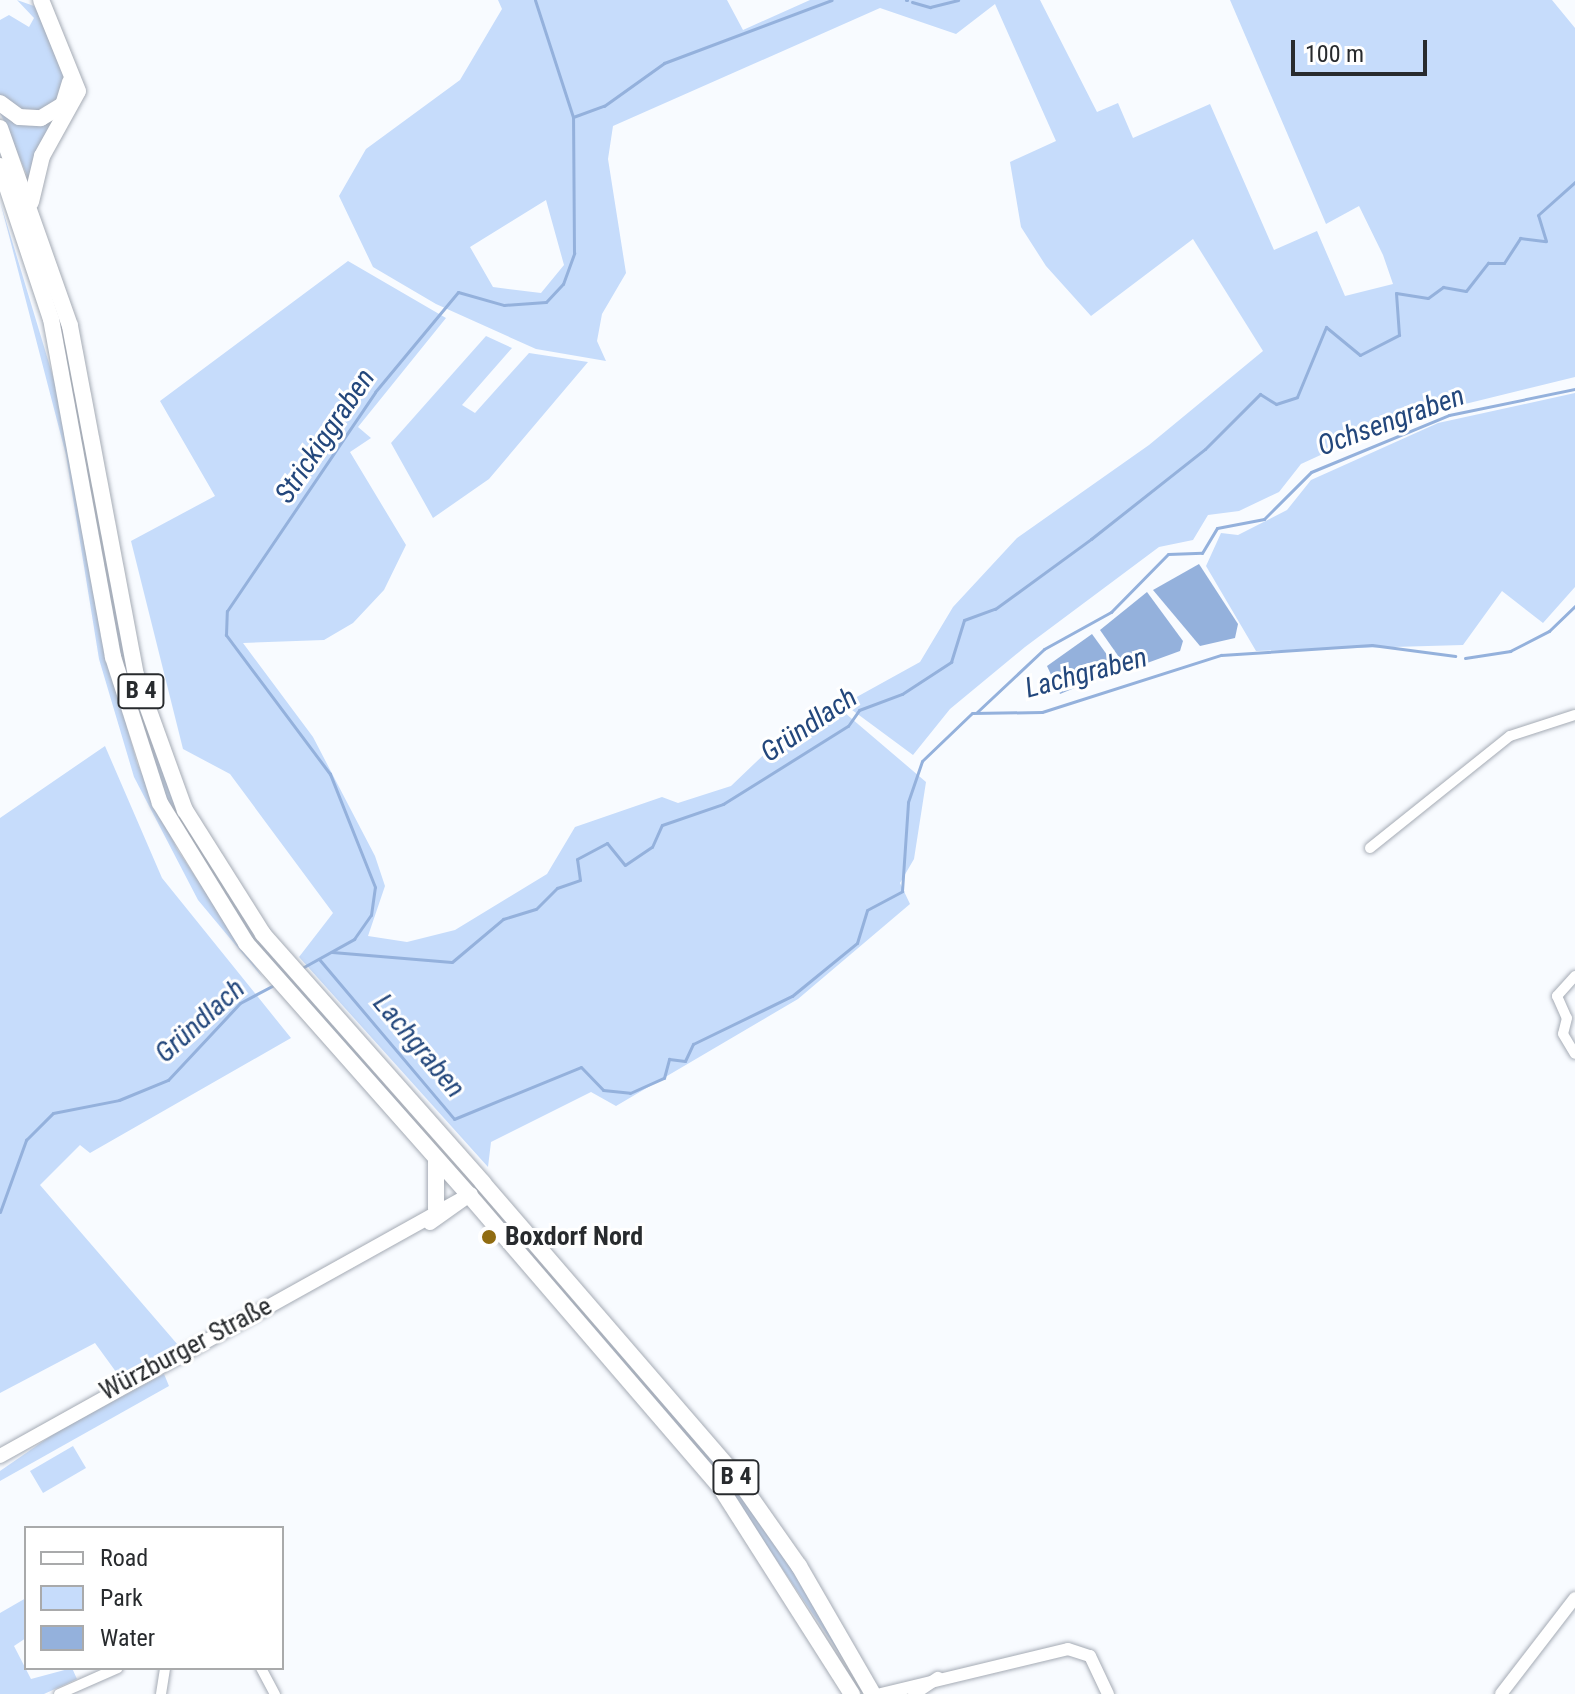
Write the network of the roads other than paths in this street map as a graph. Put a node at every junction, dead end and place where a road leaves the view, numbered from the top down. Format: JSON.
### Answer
{"nodes":[{"id":1,"x":41,"y":0,"type":"edge"},
{"id":2,"x":68,"y":61,"type":"junction"},
{"id":3,"x":0,"y":103,"type":"edge"},
{"id":4,"x":0,"y":128,"type":"edge"},
{"id":5,"x":0,"y":166,"type":"edge"},
{"id":6,"x":0,"y":186,"type":"edge"},
{"id":7,"x":25,"y":210,"type":"junction"},
{"id":8,"x":1575,"y":715,"type":"edge"},
{"id":9,"x":1370,"y":848,"type":"dead end"},
{"id":10,"x":1575,"y":976,"type":"edge"},
{"id":11,"x":1571,"y":1020,"type":"edge"},
{"id":12,"x":1575,"y":1054,"type":"edge"},
{"id":13,"x":435,"y":1158,"type":"junction"},
{"id":14,"x":483,"y":1183,"type":"junction"},
{"id":15,"x":469,"y":1195,"type":"junction"},
{"id":16,"x":436,"y":1209,"type":"junction"},
{"id":17,"x":376,"y":1248,"type":"junction"},
{"id":18,"x":0,"y":1456,"type":"edge"},
{"id":19,"x":1575,"y":1598,"type":"edge"},
{"id":20,"x":113,"y":1670,"type":"edge"},
{"id":21,"x":165,"y":1670,"type":"edge"},
{"id":22,"x":262,"y":1670,"type":"edge"},
{"id":23,"x":941,"y":1676,"type":"junction"},
{"id":24,"x":919,"y":1693,"type":"edge"},
{"id":25,"x":59,"y":1694,"type":"edge"},
{"id":26,"x":161,"y":1694,"type":"edge"},
{"id":27,"x":275,"y":1694,"type":"edge"},
{"id":28,"x":852,"y":1694,"type":"edge"},
{"id":29,"x":873,"y":1694,"type":"edge"},
{"id":30,"x":881,"y":1694,"type":"edge"},
{"id":31,"x":1108,"y":1694,"type":"edge"},
{"id":32,"x":1501,"y":1694,"type":"edge"}],
"edges":[{"from":1,"to":2,"type":"main road","number":"B 4"},
{"from":2,"to":3,"type":"main road"},
{"from":2,"to":7,"type":"main road","number":"B 4"},
{"from":4,"to":7,"type":"main road","number":"B 4"},
{"from":5,"to":7,"type":"main road","number":"B 4"},
{"from":6,"to":7,"type":"main road","number":"B 4"},
{"from":7,"to":13,"type":"main road","number":"B 4"},
{"from":7,"to":14,"type":"main road","number":"B 4"},
{"from":8,"to":9,"type":"street"},
{"from":10,"to":11,"type":"street"},
{"from":11,"to":12,"type":"street"},
{"from":13,"to":15,"type":"main road","number":"B 4"},
{"from":13,"to":16,"type":"main road"},
{"from":14,"to":15,"type":"main road","name":"Würzburger Straße"},
{"from":14,"to":29,"type":"main road","number":"B 4"},
{"from":15,"to":16,"type":"main road","name":"Würzburger Straße"},
{"from":15,"to":17,"type":"main road","name":"Würzburger Straße"},
{"from":15,"to":28,"type":"main road","number":"B 4"},
{"from":16,"to":17,"type":"main road","name":"Würzburger Straße"},
{"from":17,"to":18,"type":"main road","name":"Würzburger Straße"},
{"from":19,"to":32,"type":"street"},
{"from":20,"to":25,"type":"street"},
{"from":21,"to":26,"type":"street"},
{"from":22,"to":27,"type":"street"},
{"from":23,"to":24,"type":"street"},
{"from":23,"to":30,"type":"street"},
{"from":23,"to":31,"type":"street"}]}
